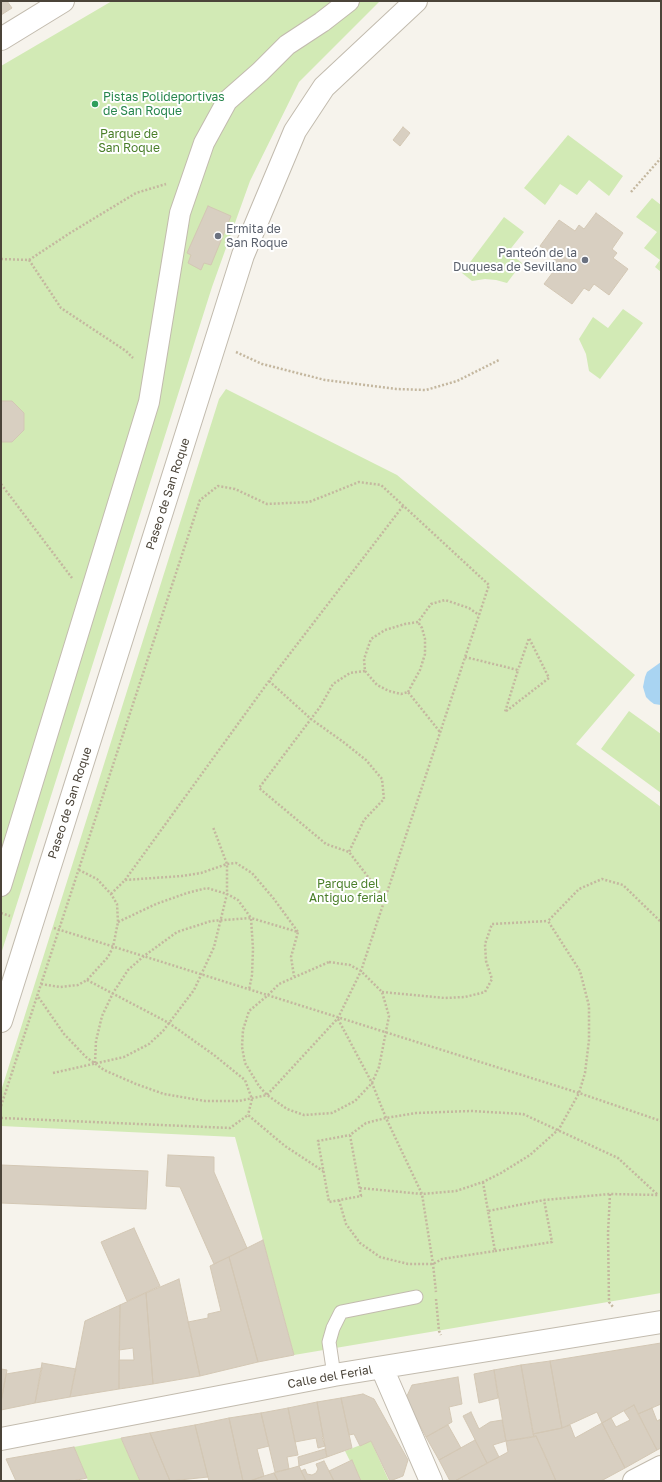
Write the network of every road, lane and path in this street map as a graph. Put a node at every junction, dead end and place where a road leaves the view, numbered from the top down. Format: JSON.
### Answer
{"nodes":[{"id":1,"x":349,"y":1,"type":"edge"},
{"id":2,"x":409,"y":3,"type":"edge"},
{"id":3,"x":54,"y":4,"type":"edge"},
{"id":4,"x":1,"y":39,"type":"edge"},
{"id":5,"x":661,"y":158,"type":"edge"},
{"id":6,"x":192,"y":176,"type":"junction"},
{"id":7,"x":631,"y":192,"type":"dead end"},
{"id":8,"x":1,"y":259,"type":"edge"},
{"id":9,"x":29,"y":260,"type":"junction"},
{"id":10,"x":215,"y":342,"type":"junction"},
{"id":11,"x":499,"y":360,"type":"dead end"},
{"id":12,"x":152,"y":377,"type":"junction"},
{"id":13,"x":1,"y":484,"type":"edge"},
{"id":14,"x":403,"y":506,"type":"junction"},
{"id":15,"x":88,"y":600,"type":"junction"},
{"id":16,"x":479,"y":615,"type":"junction"},
{"id":17,"x":418,"y":622,"type":"junction"},
{"id":18,"x":465,"y":657,"type":"junction"},
{"id":19,"x":518,"y":670,"type":"junction"},
{"id":20,"x":365,"y":671,"type":"junction"},
{"id":21,"x":269,"y":681,"type":"junction"},
{"id":22,"x":408,"y":692,"type":"junction"},
{"id":23,"x":311,"y":719,"type":"junction"},
{"id":24,"x":440,"y":732,"type":"junction"},
{"id":25,"x":213,"y":827,"type":"dead end"},
{"id":26,"x":349,"y":852,"type":"junction"},
{"id":27,"x":226,"y":864,"type":"junction"},
{"id":28,"x":79,"y":870,"type":"junction"},
{"id":29,"x":125,"y":880,"type":"junction"},
{"id":30,"x":1,"y":886,"type":"edge"},
{"id":31,"x":111,"y":894,"type":"junction"},
{"id":32,"x":227,"y":894,"type":"junction"},
{"id":33,"x":385,"y":900,"type":"junction"},
{"id":34,"x":1,"y":913,"type":"edge"},
{"id":35,"x":251,"y":918,"type":"junction"},
{"id":36,"x":222,"y":919,"type":"junction"},
{"id":37,"x":548,"y":921,"type":"junction"},
{"id":38,"x":32,"y":922,"type":"junction"},
{"id":39,"x":118,"y":922,"type":"junction"},
{"id":40,"x":661,"y":922,"type":"edge"},
{"id":41,"x":59,"y":929,"type":"junction"},
{"id":42,"x":298,"y":932,"type":"junction"},
{"id":43,"x":113,"y":947,"type":"junction"},
{"id":44,"x":144,"y":956,"type":"junction"},
{"id":45,"x":361,"y":971,"type":"junction"},
{"id":46,"x":201,"y":975,"type":"junction"},
{"id":47,"x":294,"y":976,"type":"junction"},
{"id":48,"x":87,"y":980,"type":"junction"},
{"id":49,"x":41,"y":984,"type":"junction"},
{"id":50,"x":250,"y":990,"type":"junction"},
{"id":51,"x":382,"y":992,"type":"junction"},
{"id":52,"x":113,"y":993,"type":"junction"},
{"id":53,"x":37,"y":996,"type":"junction"},
{"id":54,"x":267,"y":996,"type":"junction"},
{"id":55,"x":338,"y":1018,"type":"junction"},
{"id":56,"x":1,"y":1021,"type":"edge"},
{"id":57,"x":169,"y":1023,"type":"junction"},
{"id":58,"x":385,"y":1033,"type":"junction"},
{"id":59,"x":95,"y":1064,"type":"junction"},
{"id":60,"x":53,"y":1073,"type":"dead end"},
{"id":61,"x":372,"y":1083,"type":"junction"},
{"id":62,"x":578,"y":1093,"type":"junction"},
{"id":63,"x":267,"y":1095,"type":"junction"},
{"id":64,"x":252,"y":1099,"type":"junction"},
{"id":65,"x":1,"y":1106,"type":"edge"},
{"id":66,"x":248,"y":1115,"type":"junction"},
{"id":67,"x":1,"y":1118,"type":"edge"},
{"id":68,"x":386,"y":1118,"type":"junction"},
{"id":69,"x":661,"y":1121,"type":"edge"},
{"id":70,"x":559,"y":1130,"type":"junction"},
{"id":71,"x":350,"y":1135,"type":"junction"},
{"id":72,"x":323,"y":1171,"type":"junction"},
{"id":73,"x":483,"y":1182,"type":"junction"},
{"id":74,"x":360,"y":1188,"type":"junction"},
{"id":75,"x":422,"y":1194,"type":"junction"},
{"id":76,"x":610,"y":1194,"type":"junction"},
{"id":77,"x":340,"y":1200,"type":"junction"},
{"id":78,"x":544,"y":1200,"type":"junction"},
{"id":79,"x":488,"y":1211,"type":"junction"},
{"id":80,"x":495,"y":1250,"type":"junction"},
{"id":81,"x":433,"y":1264,"type":"junction"},
{"id":82,"x":416,"y":1297,"type":"dead end"},
{"id":83,"x":661,"y":1322,"type":"edge"},
{"id":84,"x":627,"y":1327,"type":"junction"},
{"id":85,"x":454,"y":1356,"type":"junction"},
{"id":86,"x":382,"y":1368,"type":"junction"},
{"id":87,"x":334,"y":1375,"type":"junction"},
{"id":88,"x":1,"y":1439,"type":"edge"},
{"id":89,"x":661,"y":1467,"type":"edge"},
{"id":90,"x":426,"y":1479,"type":"edge"},
{"id":91,"x":634,"y":1481,"type":"edge"}],
"edges":[{"from":1,"to":6,"type":"street"},
{"from":2,"to":10,"type":"street","name":"Paseo de San Roque"},
{"from":3,"to":4,"type":"street"},
{"from":5,"to":7,"type":"path"},
{"from":6,"to":9,"type":"path"},
{"from":6,"to":12,"type":"street"},
{"from":8,"to":9,"type":"path"},
{"from":9,"to":12,"type":"path"},
{"from":10,"to":11,"type":"path"},
{"from":10,"to":38,"type":"street","name":"Paseo de San Roque"},
{"from":12,"to":15,"type":"street"},
{"from":13,"to":15,"type":"path"},
{"from":14,"to":16,"type":"path"},
{"from":14,"to":21,"type":"path"},
{"from":14,"to":28,"type":"path"},
{"from":15,"to":30,"type":"street"},
{"from":16,"to":17,"type":"path"},
{"from":16,"to":18,"type":"path"},
{"from":17,"to":20,"type":"path"},
{"from":17,"to":22,"type":"path"},
{"from":18,"to":19,"type":"path"},
{"from":18,"to":24,"type":"path"},
{"from":19,"to":19,"type":"path"},
{"from":20,"to":22,"type":"path"},
{"from":20,"to":23,"type":"path"},
{"from":21,"to":23,"type":"path"},
{"from":21,"to":29,"type":"path"},
{"from":22,"to":24,"type":"path"},
{"from":23,"to":26,"type":"path"},
{"from":23,"to":26,"type":"path"},
{"from":24,"to":33,"type":"path"},
{"from":25,"to":27,"type":"path"},
{"from":26,"to":33,"type":"path"},
{"from":27,"to":29,"type":"path"},
{"from":27,"to":32,"type":"path"},
{"from":27,"to":42,"type":"path"},
{"from":28,"to":31,"type":"path"},
{"from":28,"to":41,"type":"path"},
{"from":29,"to":31,"type":"path"},
{"from":31,"to":39,"type":"path"},
{"from":32,"to":35,"type":"path"},
{"from":32,"to":36,"type":"path"},
{"from":32,"to":39,"type":"path"},
{"from":33,"to":45,"type":"path"},
{"from":34,"to":38,"type":"path"},
{"from":35,"to":36,"type":"path"},
{"from":35,"to":42,"type":"path"},
{"from":35,"to":50,"type":"path"},
{"from":36,"to":44,"type":"path"},
{"from":36,"to":46,"type":"path"},
{"from":37,"to":40,"type":"path"},
{"from":37,"to":51,"type":"path"},
{"from":37,"to":62,"type":"path"},
{"from":38,"to":41,"type":"path"},
{"from":38,"to":56,"type":"street","name":"Paseo de San Roque"},
{"from":39,"to":43,"type":"path"},
{"from":41,"to":43,"type":"path"},
{"from":41,"to":49,"type":"path"},
{"from":42,"to":47,"type":"path"},
{"from":43,"to":44,"type":"path"},
{"from":43,"to":48,"type":"path"},
{"from":44,"to":46,"type":"path"},
{"from":44,"to":52,"type":"path"},
{"from":45,"to":47,"type":"path"},
{"from":45,"to":51,"type":"path"},
{"from":45,"to":55,"type":"path"},
{"from":46,"to":50,"type":"path"},
{"from":46,"to":57,"type":"path"},
{"from":47,"to":54,"type":"path"},
{"from":48,"to":49,"type":"path"},
{"from":48,"to":52,"type":"path"},
{"from":49,"to":53,"type":"path"},
{"from":50,"to":54,"type":"path"},
{"from":51,"to":58,"type":"path"},
{"from":52,"to":57,"type":"path"},
{"from":52,"to":59,"type":"path"},
{"from":53,"to":59,"type":"path"},
{"from":53,"to":65,"type":"path"},
{"from":54,"to":55,"type":"path"},
{"from":54,"to":63,"type":"path"},
{"from":55,"to":58,"type":"path"},
{"from":55,"to":61,"type":"path"},
{"from":55,"to":63,"type":"path"},
{"from":57,"to":59,"type":"path"},
{"from":57,"to":64,"type":"path"},
{"from":58,"to":61,"type":"path"},
{"from":58,"to":62,"type":"path"},
{"from":59,"to":60,"type":"path"},
{"from":59,"to":64,"type":"path"},
{"from":61,"to":63,"type":"path"},
{"from":61,"to":68,"type":"path"},
{"from":62,"to":69,"type":"path"},
{"from":62,"to":70,"type":"path"},
{"from":63,"to":64,"type":"path"},
{"from":64,"to":66,"type":"path"},
{"from":66,"to":67,"type":"path"},
{"from":66,"to":72,"type":"path"},
{"from":68,"to":70,"type":"path"},
{"from":68,"to":71,"type":"path"},
{"from":68,"to":75,"type":"path"},
{"from":70,"to":73,"type":"path"},
{"from":70,"to":76,"type":"path"},
{"from":71,"to":72,"type":"path"},
{"from":71,"to":74,"type":"path"},
{"from":72,"to":77,"type":"path"},
{"from":73,"to":75,"type":"path"},
{"from":73,"to":79,"type":"path"},
{"from":74,"to":75,"type":"path"},
{"from":74,"to":77,"type":"path"},
{"from":75,"to":81,"type":"path"},
{"from":76,"to":78,"type":"path"},
{"from":76,"to":84,"type":"path"},
{"from":77,"to":81,"type":"path"},
{"from":78,"to":79,"type":"path"},
{"from":78,"to":80,"type":"path"},
{"from":79,"to":80,"type":"path"},
{"from":80,"to":81,"type":"path"},
{"from":81,"to":85,"type":"path"},
{"from":82,"to":87,"type":"lane"},
{"from":83,"to":84,"type":"street","name":"Calle del Ferial"},
{"from":84,"to":85,"type":"street","name":"Calle del Ferial"},
{"from":85,"to":86,"type":"street","name":"Calle del Ferial"},
{"from":86,"to":87,"type":"street","name":"Calle del Ferial"},
{"from":86,"to":90,"type":"street"},
{"from":87,"to":88,"type":"street","name":"Calle del Ferial"},
{"from":89,"to":91,"type":"street"}]}
